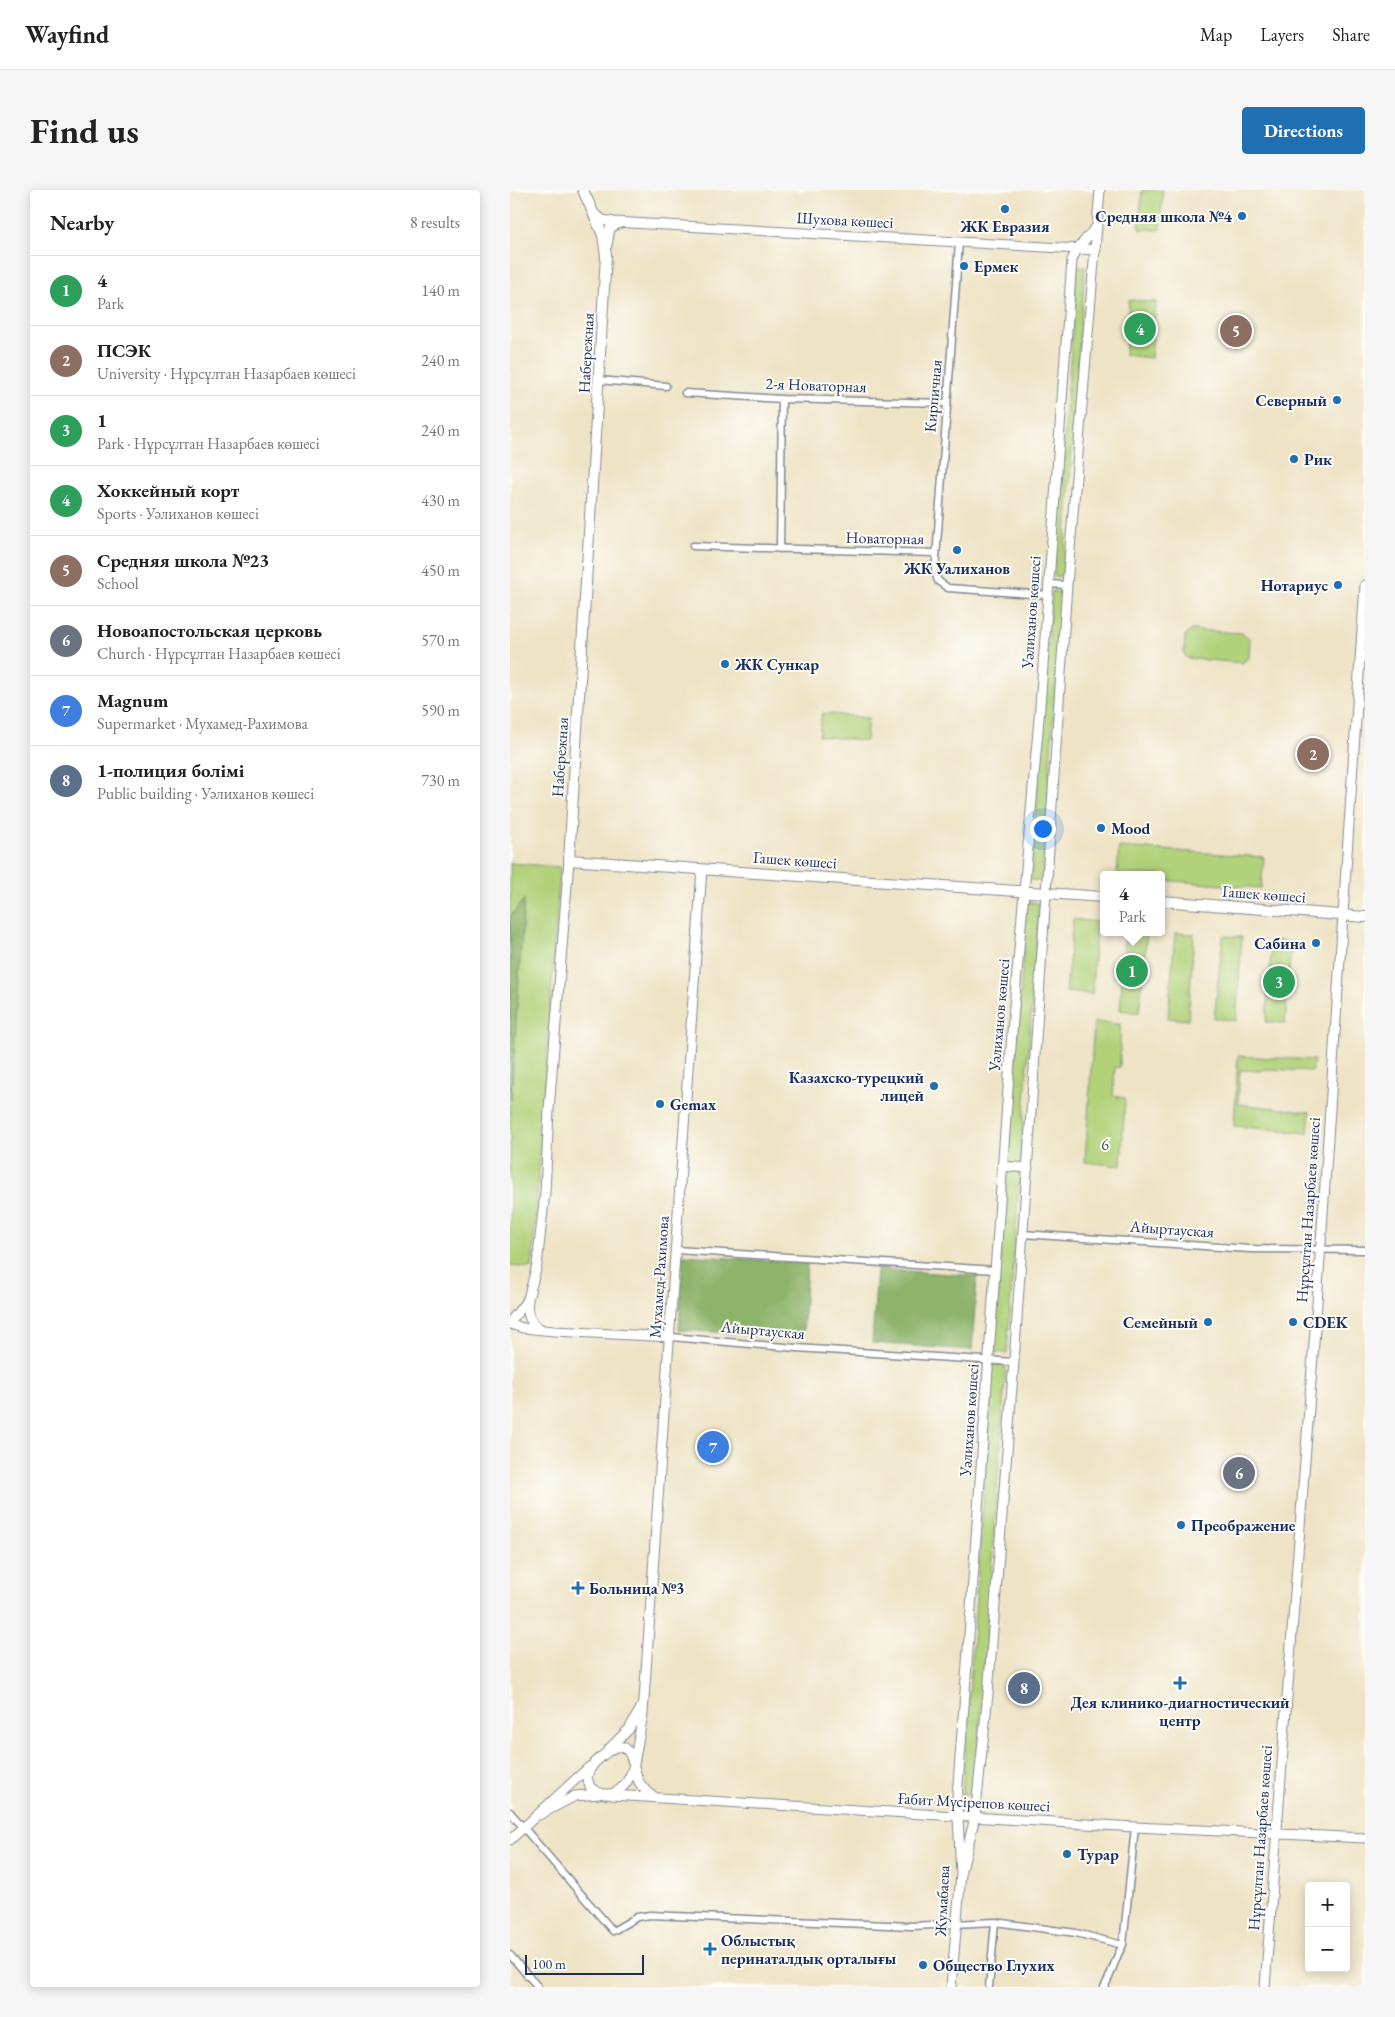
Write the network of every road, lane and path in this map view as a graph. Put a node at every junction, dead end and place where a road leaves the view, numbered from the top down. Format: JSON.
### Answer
{"nodes":[{"id":1,"x":582,"y":190,"type":"edge"},
{"id":2,"x":1100,"y":190,"type":"edge"},
{"id":3,"x":594,"y":214,"type":"junction"},
{"id":4,"x":620,"y":222,"type":"junction"},
{"id":5,"x":1097,"y":226,"type":"junction"},
{"id":6,"x":959,"y":242,"type":"junction"},
{"id":7,"x":1077,"y":249,"type":"junction"},
{"id":8,"x":1096,"y":250,"type":"junction"},
{"id":9,"x":606,"y":256,"type":"junction"},
{"id":10,"x":599,"y":380,"type":"junction"},
{"id":11,"x":666,"y":386,"type":"dead end"},
{"id":12,"x":685,"y":393,"type":"dead end"},
{"id":13,"x":782,"y":399,"type":"junction"},
{"id":14,"x":946,"y":403,"type":"junction"},
{"id":15,"x":693,"y":546,"type":"dead end"},
{"id":16,"x":780,"y":549,"type":"junction"},
{"id":17,"x":934,"y":553,"type":"junction"},
{"id":18,"x":1048,"y":584,"type":"junction"},
{"id":19,"x":1068,"y":585,"type":"junction"},
{"id":20,"x":1365,"y":585,"type":"edge"},
{"id":21,"x":1047,"y":595,"type":"junction"},
{"id":22,"x":569,"y":860,"type":"junction"},
{"id":23,"x":702,"y":869,"type":"junction"},
{"id":24,"x":1022,"y":891,"type":"junction"},
{"id":25,"x":1047,"y":893,"type":"junction"},
{"id":26,"x":1100,"y":897,"type":"edge"},
{"id":27,"x":1165,"y":901,"type":"edge"},
{"id":28,"x":1344,"y":915,"type":"junction"},
{"id":29,"x":1365,"y":916,"type":"edge"},
{"id":30,"x":1002,"y":1166,"type":"junction"},
{"id":31,"x":1028,"y":1168,"type":"junction"},
{"id":32,"x":1022,"y":1234,"type":"junction"},
{"id":33,"x":676,"y":1250,"type":"junction"},
{"id":34,"x":1320,"y":1250,"type":"junction"},
{"id":35,"x":1365,"y":1250,"type":"edge"},
{"id":36,"x":995,"y":1270,"type":"junction"},
{"id":37,"x":528,"y":1299,"type":"junction"},
{"id":38,"x":510,"y":1323,"type":"edge"},
{"id":39,"x":541,"y":1330,"type":"junction"},
{"id":40,"x":671,"y":1337,"type":"junction"},
{"id":41,"x":988,"y":1360,"type":"junction"},
{"id":42,"x":1014,"y":1362,"type":"junction"},
{"id":43,"x":646,"y":1688,"type":"junction"},
{"id":44,"x":599,"y":1758,"type":"junction"},
{"id":45,"x":634,"y":1764,"type":"junction"},
{"id":46,"x":606,"y":1794,"type":"junction"},
{"id":47,"x":656,"y":1798,"type":"junction"},
{"id":48,"x":510,"y":1812,"type":"edge"},
{"id":49,"x":539,"y":1815,"type":"junction"},
{"id":50,"x":958,"y":1816,"type":"junction"},
{"id":51,"x":975,"y":1817,"type":"junction"},
{"id":52,"x":1135,"y":1827,"type":"junction"},
{"id":53,"x":523,"y":1828,"type":"junction"},
{"id":54,"x":1276,"y":1833,"type":"junction"},
{"id":55,"x":1365,"y":1838,"type":"edge"},
{"id":56,"x":510,"y":1840,"type":"edge"},
{"id":57,"x":961,"y":1874,"type":"junction"},
{"id":58,"x":995,"y":1922,"type":"junction"},
{"id":59,"x":957,"y":1923,"type":"junction"},
{"id":60,"x":1123,"y":1945,"type":"junction"},
{"id":61,"x":510,"y":1955,"type":"edge"},
{"id":62,"x":538,"y":1987,"type":"edge"},
{"id":63,"x":951,"y":1987,"type":"edge"},
{"id":64,"x":988,"y":1987,"type":"edge"},
{"id":65,"x":1104,"y":1987,"type":"edge"},
{"id":66,"x":1264,"y":1987,"type":"edge"}],
"edges":[{"from":1,"to":3,"type":"main road","name":"Набережная"},
{"from":2,"to":5,"type":"main road"},
{"from":3,"to":4,"type":"main road","name":"Шухова көшесі"},
{"from":3,"to":9,"type":"main road","name":"Набережная"},
{"from":4,"to":6,"type":"main road","name":"Шухова көшесі"},
{"from":4,"to":9,"type":"main road"},
{"from":5,"to":7,"type":"main road","name":"Уәлиханов көшесі"},
{"from":5,"to":8,"type":"main road"},
{"from":6,"to":7,"type":"main road","name":"Шухова көшесі"},
{"from":6,"to":14,"type":"street","name":"Кирпичная"},
{"from":7,"to":8,"type":"main road","name":"Шухова көшесі"},
{"from":7,"to":18,"type":"main road","name":"Уәлиханов көшесі"},
{"from":8,"to":19,"type":"main road"},
{"from":9,"to":10,"type":"main road","name":"Набережная"},
{"from":10,"to":11,"type":"street"},
{"from":10,"to":22,"type":"main road","name":"Набережная"},
{"from":12,"to":13,"type":"street","name":"2-я Новаторная"},
{"from":13,"to":14,"type":"street","name":"2-я Новаторная"},
{"from":13,"to":16,"type":"street"},
{"from":14,"to":17,"type":"street","name":"Кирпичная"},
{"from":15,"to":16,"type":"street","name":"Новаторная"},
{"from":16,"to":17,"type":"street","name":"Новаторная"},
{"from":17,"to":21,"type":"street","name":"Новаторная"},
{"from":18,"to":19,"type":"street"},
{"from":18,"to":21,"type":"main road","name":"Уәлиханов көшесі"},
{"from":19,"to":25,"type":"main road"},
{"from":20,"to":28,"type":"main road","name":"Нұрсұлтан Назарбаев көшесі"},
{"from":21,"to":24,"type":"main road","name":"Уәлиханов көшесі"},
{"from":22,"to":23,"type":"main road","name":"Гашек көшесі"},
{"from":22,"to":37,"type":"main road","name":"Набережная"},
{"from":23,"to":24,"type":"main road","name":"Гашек көшесі"},
{"from":23,"to":33,"type":"main road","name":"Мухамед-Рахимова"},
{"from":24,"to":25,"type":"main road","name":"Гашек көшесі"},
{"from":24,"to":30,"type":"main road","name":"Уәлиханов көшесі"},
{"from":25,"to":26,"type":"main road","name":"Гашек көшесі"},
{"from":25,"to":31,"type":"main road"},
{"from":27,"to":28,"type":"main road","name":"Гашек көшесі"},
{"from":28,"to":29,"type":"main road","name":"Гашек көшесі"},
{"from":28,"to":34,"type":"main road","name":"Нұрсұлтан Назарбаев көшесі"},
{"from":30,"to":31,"type":"main road"},
{"from":30,"to":36,"type":"main road","name":"Уәлиханов көшесі"},
{"from":31,"to":32,"type":"main road"},
{"from":32,"to":34,"type":"street","name":"Айыртауская"},
{"from":32,"to":42,"type":"main road"},
{"from":33,"to":36,"type":"street"},
{"from":33,"to":40,"type":"main road","name":"Мухамед-Рахимова"},
{"from":34,"to":35,"type":"street","name":"Айыртауская"},
{"from":34,"to":54,"type":"main road","name":"Нұрсұлтан Назарбаев көшесі"},
{"from":36,"to":41,"type":"main road","name":"Уәлиханов көшесі"},
{"from":37,"to":38,"type":"main road","name":"Набережная"},
{"from":37,"to":39,"type":"main road"},
{"from":38,"to":39,"type":"main road","name":"Айыртауская"},
{"from":39,"to":40,"type":"main road","name":"Айыртауская"},
{"from":40,"to":41,"type":"street","name":"Айыртауская"},
{"from":40,"to":43,"type":"main road","name":"Мухамед-Рахимова"},
{"from":41,"to":42,"type":"street","name":"Айыртауская"},
{"from":41,"to":50,"type":"main road","name":"Уәлиханов көшесі"},
{"from":42,"to":51,"type":"main road"},
{"from":43,"to":44,"type":"main road"},
{"from":43,"to":45,"type":"main road"},
{"from":44,"to":45,"type":"main road"},
{"from":44,"to":46,"type":"main road"},
{"from":44,"to":49,"type":"main road"},
{"from":45,"to":46,"type":"main road"},
{"from":45,"to":47,"type":"main road"},
{"from":46,"to":47,"type":"main road","name":"Ғабит Мүсірепов көшесі"},
{"from":46,"to":49,"type":"main road"},
{"from":47,"to":50,"type":"main road","name":"Ғабит Мүсірепов көшесі"},
{"from":48,"to":53,"type":"street"},
{"from":49,"to":53,"type":"main road"},
{"from":50,"to":51,"type":"main road","name":"Ғабит Мүсірепов көшесі"},
{"from":50,"to":57,"type":"main road","name":"Жумабаева"},
{"from":51,"to":52,"type":"main road","name":"Ғабит Мүсірепов көшесі"},
{"from":51,"to":57,"type":"main road"},
{"from":52,"to":54,"type":"main road","name":"Ғабит Мүсірепов көшесі"},
{"from":52,"to":60,"type":"street"},
{"from":53,"to":56,"type":"main road"},
{"from":53,"to":59,"type":"street"},
{"from":54,"to":55,"type":"main road","name":"Ғабит Мүсірепов көшесі"},
{"from":54,"to":66,"type":"main road","name":"Нұрсұлтан Назарбаев көшесі"},
{"from":57,"to":59,"type":"main road","name":"Жумабаева"},
{"from":58,"to":59,"type":"street"},
{"from":58,"to":60,"type":"street"},
{"from":58,"to":64,"type":"street"},
{"from":59,"to":63,"type":"main road","name":"Жумабаева"},
{"from":60,"to":65,"type":"street"},
{"from":61,"to":62,"type":"street"}]}
